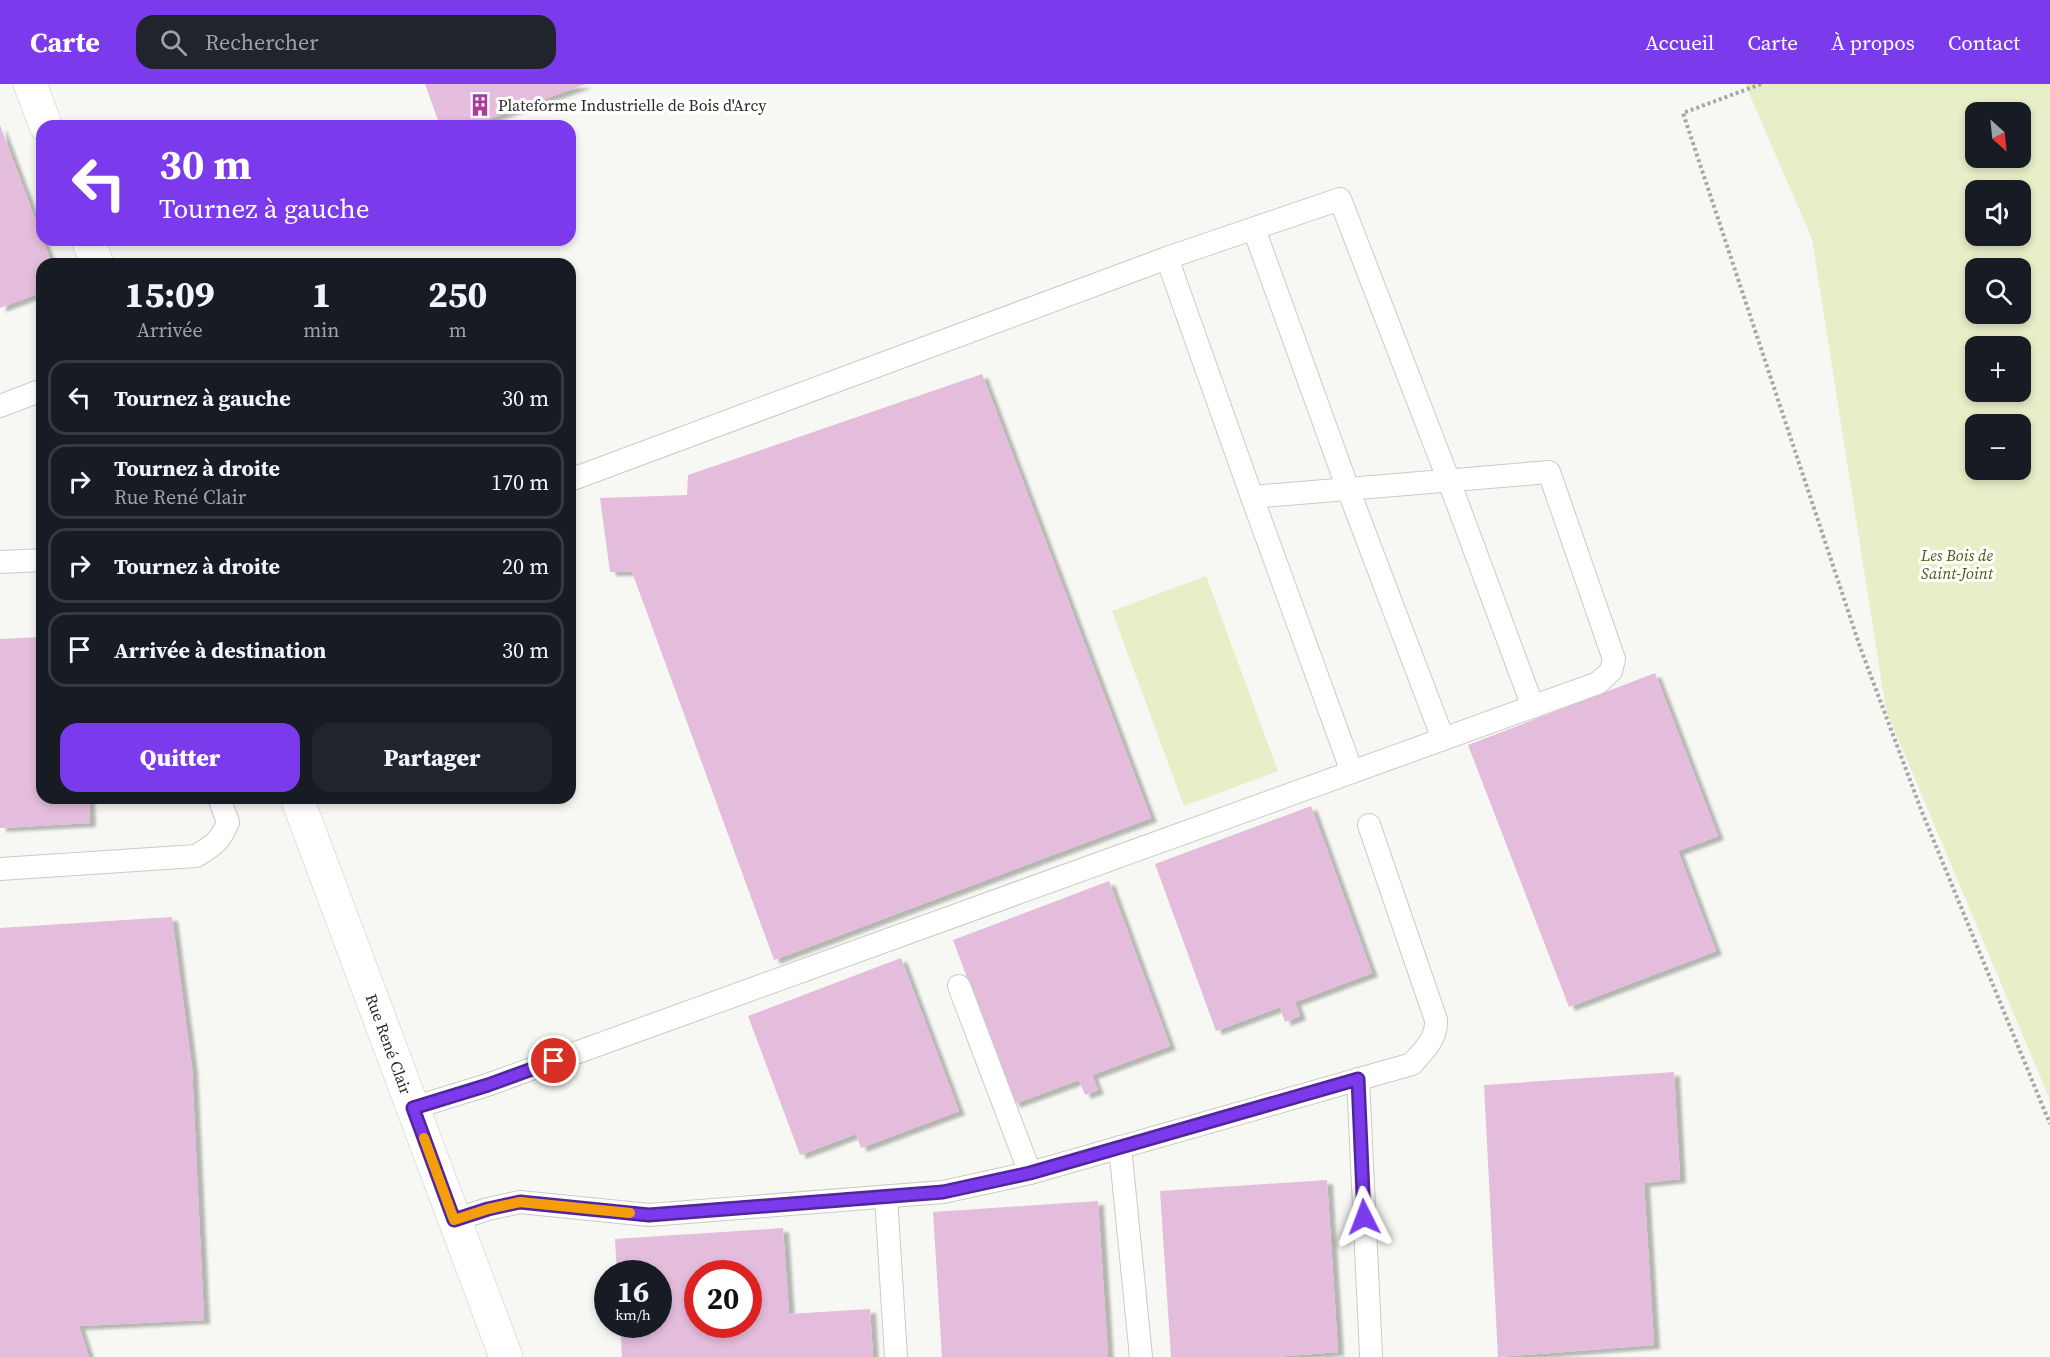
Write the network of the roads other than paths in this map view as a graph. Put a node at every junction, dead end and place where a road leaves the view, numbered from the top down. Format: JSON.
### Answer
{"nodes":[{"id":1,"x":30,"y":84,"type":"edge"},
{"id":2,"x":44,"y":120,"type":"edge"},
{"id":3,"x":1254,"y":229,"type":"junction"},
{"id":4,"x":1167,"y":258,"type":"junction"},
{"id":5,"x":36,"y":392,"type":"edge"},
{"id":6,"x":0,"y":406,"type":"edge"},
{"id":7,"x":576,"y":478,"type":"edge"},
{"id":8,"x":1449,"y":481,"type":"junction"},
{"id":9,"x":1348,"y":489,"type":"junction"},
{"id":10,"x":1252,"y":497,"type":"junction"},
{"id":11,"x":36,"y":560,"type":"edge"},
{"id":12,"x":0,"y":561,"type":"edge"},
{"id":13,"x":1533,"y":706,"type":"junction"},
{"id":14,"x":1443,"y":739,"type":"junction"},
{"id":15,"x":1352,"y":772,"type":"junction"},
{"id":16,"x":221,"y":804,"type":"edge"},
{"id":17,"x":299,"y":804,"type":"edge"},
{"id":18,"x":1369,"y":825,"type":"dead end"},
{"id":19,"x":0,"y":869,"type":"edge"},
{"id":20,"x":959,"y":986,"type":"dead end"},
{"id":21,"x":1358,"y":1079,"type":"junction"},
{"id":22,"x":413,"y":1108,"type":"junction"},
{"id":23,"x":1120,"y":1147,"type":"junction"},
{"id":24,"x":1030,"y":1173,"type":"junction"},
{"id":25,"x":886,"y":1197,"type":"junction"},
{"id":26,"x":454,"y":1220,"type":"junction"},
{"id":27,"x":1371,"y":1355,"type":"dead end"},
{"id":28,"x":506,"y":1357,"type":"edge"},
{"id":29,"x":896,"y":1357,"type":"edge"},
{"id":30,"x":1141,"y":1357,"type":"edge"}],
"edges":[{"from":1,"to":2,"type":"street"},
{"from":3,"to":4,"type":"lane"},
{"from":3,"to":8,"type":"lane"},
{"from":3,"to":9,"type":"lane"},
{"from":4,"to":7,"type":"lane"},
{"from":4,"to":10,"type":"lane"},
{"from":5,"to":6,"type":"lane"},
{"from":8,"to":9,"type":"lane"},
{"from":8,"to":13,"type":"lane"},
{"from":8,"to":13,"type":"lane"},
{"from":9,"to":10,"type":"lane"},
{"from":9,"to":14,"type":"lane"},
{"from":10,"to":15,"type":"lane"},
{"from":11,"to":12,"type":"lane"},
{"from":13,"to":14,"type":"lane"},
{"from":14,"to":15,"type":"lane"},
{"from":15,"to":22,"type":"lane"},
{"from":16,"to":19,"type":"lane"},
{"from":17,"to":22,"type":"street","name":"Rue René Clair"},
{"from":18,"to":21,"type":"lane"},
{"from":20,"to":24,"type":"lane"},
{"from":21,"to":23,"type":"lane"},
{"from":21,"to":27,"type":"lane"},
{"from":22,"to":26,"type":"street","name":"Rue René Clair"},
{"from":23,"to":24,"type":"lane"},
{"from":23,"to":30,"type":"lane"},
{"from":24,"to":25,"type":"lane"},
{"from":25,"to":26,"type":"lane"},
{"from":25,"to":29,"type":"lane"},
{"from":26,"to":28,"type":"street","name":"Rue René Clair"}]}
